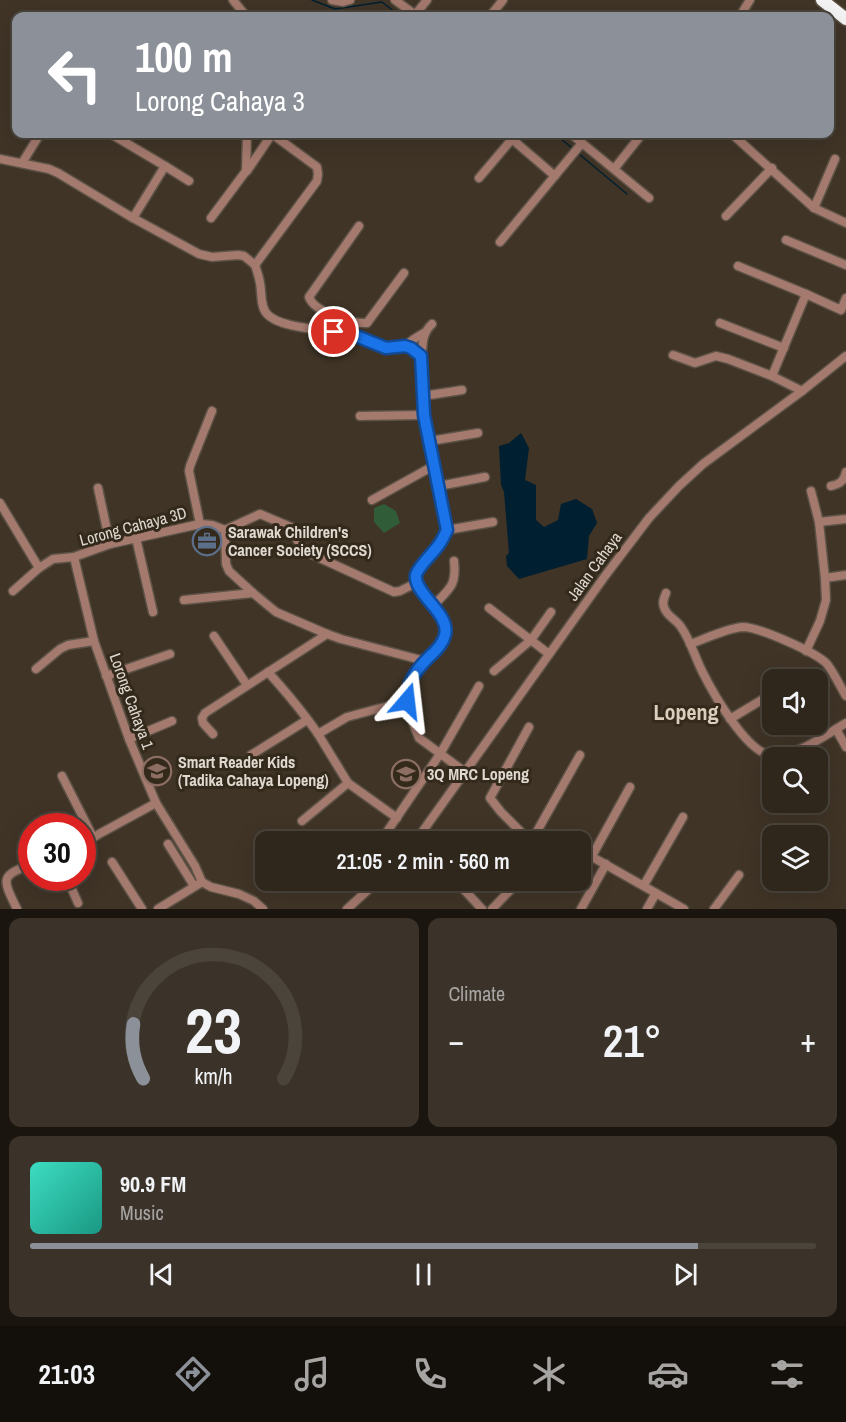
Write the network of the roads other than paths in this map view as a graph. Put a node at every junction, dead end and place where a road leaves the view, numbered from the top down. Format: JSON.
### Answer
{"nodes":[{"id":1,"x":233,"y":0,"type":"edge"},
{"id":2,"x":332,"y":0,"type":"edge"},
{"id":3,"x":350,"y":0,"type":"edge"},
{"id":4,"x":395,"y":0,"type":"edge"},
{"id":5,"x":503,"y":0,"type":"edge"},
{"id":6,"x":822,"y":0,"type":"edge"},
{"id":7,"x":835,"y":0,"type":"edge"},
{"id":8,"x":846,"y":9,"type":"edge"},
{"id":9,"x":243,"y":12,"type":"edge"},
{"id":10,"x":411,"y":12,"type":"edge"},
{"id":11,"x":493,"y":12,"type":"edge"},
{"id":12,"x":846,"y":20,"type":"edge"},
{"id":13,"x":38,"y":138,"type":"edge"},
{"id":14,"x":118,"y":138,"type":"edge"},
{"id":15,"x":248,"y":138,"type":"edge"},
{"id":16,"x":269,"y":138,"type":"edge"},
{"id":17,"x":277,"y":138,"type":"edge"},
{"id":18,"x":508,"y":138,"type":"edge"},
{"id":19,"x":511,"y":138,"type":"edge"},
{"id":20,"x":576,"y":138,"type":"edge"},
{"id":21,"x":639,"y":138,"type":"edge"},
{"id":22,"x":737,"y":138,"type":"edge"},
{"id":23,"x":582,"y":143,"type":"junction"},
{"id":24,"x":0,"y":159,"type":"edge"},
{"id":25,"x":835,"y":159,"type":"dead end"},
{"id":26,"x":22,"y":163,"type":"junction"},
{"id":27,"x":165,"y":166,"type":"junction"},
{"id":28,"x":772,"y":168,"type":"junction"},
{"id":29,"x":614,"y":169,"type":"junction"},
{"id":30,"x":246,"y":171,"type":"junction"},
{"id":31,"x":555,"y":176,"type":"junction"},
{"id":32,"x":478,"y":178,"type":"dead end"},
{"id":33,"x":189,"y":181,"type":"dead end"},
{"id":34,"x":649,"y":198,"type":"dead end"},
{"id":35,"x":814,"y":207,"type":"junction"},
{"id":36,"x":726,"y":216,"type":"dead end"},
{"id":37,"x":133,"y":218,"type":"junction"},
{"id":38,"x":211,"y":218,"type":"dead end"},
{"id":39,"x":846,"y":223,"type":"edge"},
{"id":40,"x":359,"y":226,"type":"dead end"},
{"id":41,"x":786,"y":240,"type":"dead end"},
{"id":42,"x":500,"y":242,"type":"dead end"},
{"id":43,"x":255,"y":265,"type":"junction"},
{"id":44,"x":846,"y":265,"type":"edge"},
{"id":45,"x":738,"y":266,"type":"dead end"},
{"id":46,"x":404,"y":273,"type":"dead end"},
{"id":47,"x":806,"y":294,"type":"junction"},
{"id":48,"x":846,"y":298,"type":"edge"},
{"id":49,"x":364,"y":323,"type":"junction"},
{"id":50,"x":720,"y":323,"type":"dead end"},
{"id":51,"x":432,"y":324,"type":"dead end"},
{"id":52,"x":424,"y":333,"type":"junction"},
{"id":53,"x":359,"y":337,"type":"junction"},
{"id":54,"x":405,"y":346,"type":"junction"},
{"id":55,"x":784,"y":348,"type":"junction"},
{"id":56,"x":674,"y":355,"type":"dead end"},
{"id":57,"x":421,"y":356,"type":"junction"},
{"id":58,"x":846,"y":356,"type":"edge"},
{"id":59,"x":772,"y":376,"type":"junction"},
{"id":60,"x":462,"y":390,"type":"dead end"},
{"id":61,"x":802,"y":391,"type":"junction"},
{"id":62,"x":423,"y":396,"type":"junction"},
{"id":63,"x":212,"y":411,"type":"dead end"},
{"id":64,"x":424,"y":415,"type":"junction"},
{"id":65,"x":360,"y":416,"type":"dead end"},
{"id":66,"x":478,"y":433,"type":"dead end"},
{"id":67,"x":430,"y":441,"type":"junction"},
{"id":68,"x":435,"y":465,"type":"junction"},
{"id":69,"x":846,"y":472,"type":"edge"},
{"id":70,"x":485,"y":477,"type":"dead end"},
{"id":71,"x":439,"y":486,"type":"junction"},
{"id":72,"x":831,"y":486,"type":"dead end"},
{"id":73,"x":98,"y":488,"type":"dead end"},
{"id":74,"x":811,"y":491,"type":"dead end"},
{"id":75,"x":372,"y":500,"type":"dead end"},
{"id":76,"x":0,"y":503,"type":"edge"},
{"id":77,"x":846,"y":519,"type":"edge"},
{"id":78,"x":493,"y":522,"type":"dead end"},
{"id":79,"x":819,"y":522,"type":"junction"},
{"id":80,"x":200,"y":524,"type":"junction"},
{"id":81,"x":225,"y":530,"type":"junction"},
{"id":82,"x":447,"y":530,"type":"junction"},
{"id":83,"x":135,"y":538,"type":"junction"},
{"id":84,"x":110,"y":544,"type":"junction"},
{"id":85,"x":74,"y":557,"type":"junction"},
{"id":86,"x":454,"y":561,"type":"dead end"},
{"id":87,"x":39,"y":568,"type":"junction"},
{"id":88,"x":846,"y":575,"type":"edge"},
{"id":89,"x":825,"y":578,"type":"junction"},
{"id":90,"x":416,"y":583,"type":"junction"},
{"id":91,"x":13,"y":591,"type":"dead end"},
{"id":92,"x":666,"y":593,"type":"dead end"},
{"id":93,"x":254,"y":594,"type":"junction"},
{"id":94,"x":184,"y":600,"type":"dead end"},
{"id":95,"x":433,"y":606,"type":"junction"},
{"id":96,"x":489,"y":608,"type":"dead end"},
{"id":97,"x":153,"y":612,"type":"dead end"},
{"id":98,"x":551,"y":612,"type":"dead end"},
{"id":99,"x":327,"y":634,"type":"junction"},
{"id":100,"x":214,"y":636,"type":"dead end"},
{"id":101,"x":531,"y":640,"type":"junction"},
{"id":102,"x":94,"y":641,"type":"junction"},
{"id":103,"x":690,"y":644,"type":"junction"},
{"id":104,"x":806,"y":651,"type":"junction"},
{"id":105,"x":170,"y":654,"type":"dead end"},
{"id":106,"x":549,"y":654,"type":"junction"},
{"id":107,"x":425,"y":661,"type":"junction"},
{"id":108,"x":36,"y":669,"type":"dead end"},
{"id":109,"x":494,"y":671,"type":"dead end"},
{"id":110,"x":268,"y":672,"type":"junction"},
{"id":111,"x":106,"y":676,"type":"junction"},
{"id":112,"x":247,"y":685,"type":"junction"},
{"id":113,"x":479,"y":686,"type":"dead end"},
{"id":114,"x":846,"y":696,"type":"edge"},
{"id":115,"x":762,"y":700,"type":"edge"},
{"id":116,"x":407,"y":701,"type":"junction"},
{"id":117,"x":730,"y":719,"type":"junction"},
{"id":118,"x":307,"y":720,"type":"junction"},
{"id":119,"x":172,"y":721,"type":"dead end"},
{"id":120,"x":846,"y":723,"type":"edge"},
{"id":121,"x":529,"y":727,"type":"dead end"},
{"id":122,"x":836,"y":729,"type":"junction"},
{"id":123,"x":213,"y":734,"type":"dead end"},
{"id":124,"x":318,"y":734,"type":"junction"},
{"id":125,"x":129,"y":739,"type":"junction"},
{"id":126,"x":846,"y":747,"type":"edge"},
{"id":127,"x":440,"y":754,"type":"junction"},
{"id":128,"x":251,"y":755,"type":"dead end"},
{"id":129,"x":580,"y":755,"type":"dead end"},
{"id":130,"x":465,"y":772,"type":"junction"},
{"id":131,"x":62,"y":776,"type":"dead end"},
{"id":132,"x":348,"y":783,"type":"junction"},
{"id":133,"x":630,"y":786,"type":"dead end"},
{"id":134,"x":156,"y":803,"type":"junction"},
{"id":135,"x":81,"y":813,"type":"edge"},
{"id":136,"x":683,"y":817,"type":"dead end"},
{"id":137,"x":397,"y":818,"type":"junction"},
{"id":138,"x":302,"y":820,"type":"dead end"},
{"id":139,"x":388,"y":831,"type":"edge"},
{"id":140,"x":422,"y":831,"type":"edge"},
{"id":141,"x":520,"y":831,"type":"edge"},
{"id":142,"x":537,"y":831,"type":"edge"},
{"id":143,"x":96,"y":835,"type":"edge"},
{"id":144,"x":168,"y":844,"type":"dead end"},
{"id":145,"x":592,"y":856,"type":"joint"},
{"id":146,"x":112,"y":862,"type":"dead end"},
{"id":147,"x":606,"y":864,"type":"junction"},
{"id":148,"x":18,"y":869,"type":"edge"},
{"id":149,"x":739,"y":875,"type":"dead end"},
{"id":150,"x":198,"y":884,"type":"junction"},
{"id":151,"x":644,"y":885,"type":"junction"},
{"id":152,"x":73,"y":891,"type":"edge"},
{"id":153,"x":367,"y":891,"type":"edge"},
{"id":154,"x":465,"y":891,"type":"edge"},
{"id":155,"x":509,"y":891,"type":"edge"},
{"id":156,"x":656,"y":893,"type":"junction"},
{"id":157,"x":78,"y":903,"type":"dead end"},
{"id":158,"x":17,"y":909,"type":"edge"},
{"id":159,"x":142,"y":909,"type":"edge"},
{"id":160,"x":158,"y":909,"type":"edge"},
{"id":161,"x":263,"y":909,"type":"edge"},
{"id":162,"x":347,"y":909,"type":"edge"},
{"id":163,"x":482,"y":909,"type":"edge"},
{"id":164,"x":492,"y":909,"type":"edge"},
{"id":165,"x":581,"y":909,"type":"edge"},
{"id":166,"x":647,"y":909,"type":"edge"},
{"id":167,"x":684,"y":909,"type":"edge"},
{"id":168,"x":714,"y":909,"type":"edge"}],
"edges":[{"from":1,"to":9,"type":"street"},
{"from":2,"to":3,"type":"street"},
{"from":4,"to":10,"type":"street"},
{"from":5,"to":11,"type":"street"},
{"from":6,"to":12,"type":"highway"},
{"from":7,"to":8,"type":"highway"},
{"from":13,"to":26,"type":"street"},
{"from":14,"to":27,"type":"street"},
{"from":15,"to":30,"type":"street"},
{"from":16,"to":30,"type":"street"},
{"from":17,"to":43,"type":"street"},
{"from":18,"to":32,"type":"street"},
{"from":19,"to":31,"type":"street"},
{"from":20,"to":23,"type":"street"},
{"from":21,"to":29,"type":"street"},
{"from":22,"to":28,"type":"street"},
{"from":23,"to":29,"type":"street"},
{"from":23,"to":31,"type":"street"},
{"from":24,"to":26,"type":"street"},
{"from":25,"to":35,"type":"street"},
{"from":26,"to":37,"type":"street"},
{"from":27,"to":33,"type":"street"},
{"from":27,"to":37,"type":"street"},
{"from":28,"to":35,"type":"street"},
{"from":28,"to":36,"type":"street"},
{"from":29,"to":34,"type":"street"},
{"from":30,"to":38,"type":"street"},
{"from":31,"to":42,"type":"street"},
{"from":35,"to":39,"type":"street"},
{"from":37,"to":43,"type":"street"},
{"from":40,"to":49,"type":"street"},
{"from":41,"to":44,"type":"street"},
{"from":43,"to":53,"type":"street"},
{"from":45,"to":47,"type":"street"},
{"from":46,"to":49,"type":"street"},
{"from":47,"to":48,"type":"street"},
{"from":47,"to":55,"type":"street"},
{"from":49,"to":53,"type":"street"},
{"from":50,"to":55,"type":"street"},
{"from":51,"to":52,"type":"street"},
{"from":52,"to":54,"type":"street"},
{"from":52,"to":57,"type":"street"},
{"from":53,"to":54,"type":"street"},
{"from":54,"to":57,"type":"street"},
{"from":55,"to":59,"type":"street"},
{"from":56,"to":59,"type":"street"},
{"from":57,"to":62,"type":"street"},
{"from":58,"to":61,"type":"street","name":"Jalan Cahaya"},
{"from":59,"to":61,"type":"street"},
{"from":60,"to":62,"type":"street"},
{"from":61,"to":106,"type":"street","name":"Jalan Cahaya"},
{"from":62,"to":64,"type":"street"},
{"from":63,"to":80,"type":"street"},
{"from":64,"to":65,"type":"street"},
{"from":64,"to":67,"type":"street"},
{"from":66,"to":67,"type":"street"},
{"from":67,"to":68,"type":"street"},
{"from":68,"to":71,"type":"street"},
{"from":68,"to":75,"type":"street"},
{"from":69,"to":72,"type":"street"},
{"from":70,"to":71,"type":"street"},
{"from":71,"to":82,"type":"street"},
{"from":73,"to":84,"type":"street"},
{"from":74,"to":79,"type":"street"},
{"from":76,"to":87,"type":"street"},
{"from":77,"to":79,"type":"street"},
{"from":78,"to":82,"type":"street"},
{"from":79,"to":89,"type":"street"},
{"from":80,"to":81,"type":"street","name":"Lorong Cahaya 3D"},
{"from":80,"to":83,"type":"street","name":"Lorong Cahaya 3D"},
{"from":81,"to":90,"type":"street"},
{"from":81,"to":93,"type":"street"},
{"from":82,"to":90,"type":"street"},
{"from":83,"to":84,"type":"street","name":"Lorong Cahaya 3D"},
{"from":83,"to":97,"type":"street"},
{"from":84,"to":85,"type":"street","name":"Lorong Cahaya 3D"},
{"from":85,"to":87,"type":"street","name":"Lorong Cahaya 3D"},
{"from":85,"to":102,"type":"street","name":"Lorong Cahaya 1"},
{"from":86,"to":95,"type":"street"},
{"from":87,"to":91,"type":"street","name":"Lorong Cahaya 3D"},
{"from":88,"to":89,"type":"street"},
{"from":89,"to":104,"type":"street"},
{"from":90,"to":95,"type":"street"},
{"from":92,"to":103,"type":"street"},
{"from":93,"to":94,"type":"street"},
{"from":93,"to":99,"type":"street"},
{"from":95,"to":107,"type":"street"},
{"from":96,"to":101,"type":"street"},
{"from":98,"to":101,"type":"street"},
{"from":99,"to":107,"type":"street"},
{"from":99,"to":110,"type":"street"},
{"from":100,"to":112,"type":"street"},
{"from":101,"to":106,"type":"street"},
{"from":101,"to":109,"type":"street"},
{"from":102,"to":108,"type":"street"},
{"from":102,"to":111,"type":"street","name":"Lorong Cahaya 1"},
{"from":103,"to":104,"type":"street"},
{"from":103,"to":117,"type":"street"},
{"from":104,"to":114,"type":"street"},
{"from":105,"to":111,"type":"street"},
{"from":106,"to":130,"type":"street","name":"Jalan Cahaya"},
{"from":107,"to":116,"type":"street"},
{"from":110,"to":112,"type":"street"},
{"from":110,"to":118,"type":"street"},
{"from":111,"to":125,"type":"street","name":"Lorong Cahaya 1"},
{"from":112,"to":123,"type":"street"},
{"from":113,"to":127,"type":"street"},
{"from":115,"to":117,"type":"street"},
{"from":116,"to":124,"type":"street"},
{"from":116,"to":127,"type":"street"},
{"from":117,"to":122,"type":"street"},
{"from":118,"to":124,"type":"street"},
{"from":118,"to":128,"type":"street"},
{"from":119,"to":125,"type":"street"},
{"from":120,"to":122,"type":"street"},
{"from":121,"to":141,"type":"street"},
{"from":122,"to":126,"type":"street"},
{"from":124,"to":132,"type":"street"},
{"from":125,"to":134,"type":"street","name":"Lorong Cahaya 1"},
{"from":127,"to":130,"type":"street"},
{"from":127,"to":137,"type":"street"},
{"from":129,"to":142,"type":"street"},
{"from":130,"to":140,"type":"street","name":"Jalan Cahaya"},
{"from":131,"to":135,"type":"street"},
{"from":132,"to":137,"type":"street"},
{"from":132,"to":138,"type":"street"},
{"from":133,"to":145,"type":"street"},
{"from":134,"to":143,"type":"street"},
{"from":134,"to":150,"type":"street","name":"Lorong Cahaya 1"},
{"from":136,"to":151,"type":"street"},
{"from":137,"to":139,"type":"street"},
{"from":144,"to":150,"type":"street"},
{"from":145,"to":147,"type":"street"},
{"from":146,"to":159,"type":"street"},
{"from":147,"to":151,"type":"street"},
{"from":147,"to":165,"type":"street"},
{"from":148,"to":158,"type":"street"},
{"from":149,"to":168,"type":"street"},
{"from":150,"to":160,"type":"street"},
{"from":150,"to":161,"type":"street"},
{"from":151,"to":156,"type":"street"},
{"from":152,"to":157,"type":"street"},
{"from":153,"to":162,"type":"street"},
{"from":154,"to":163,"type":"street"},
{"from":155,"to":164,"type":"street"},
{"from":156,"to":166,"type":"street"},
{"from":156,"to":167,"type":"street"}]}
